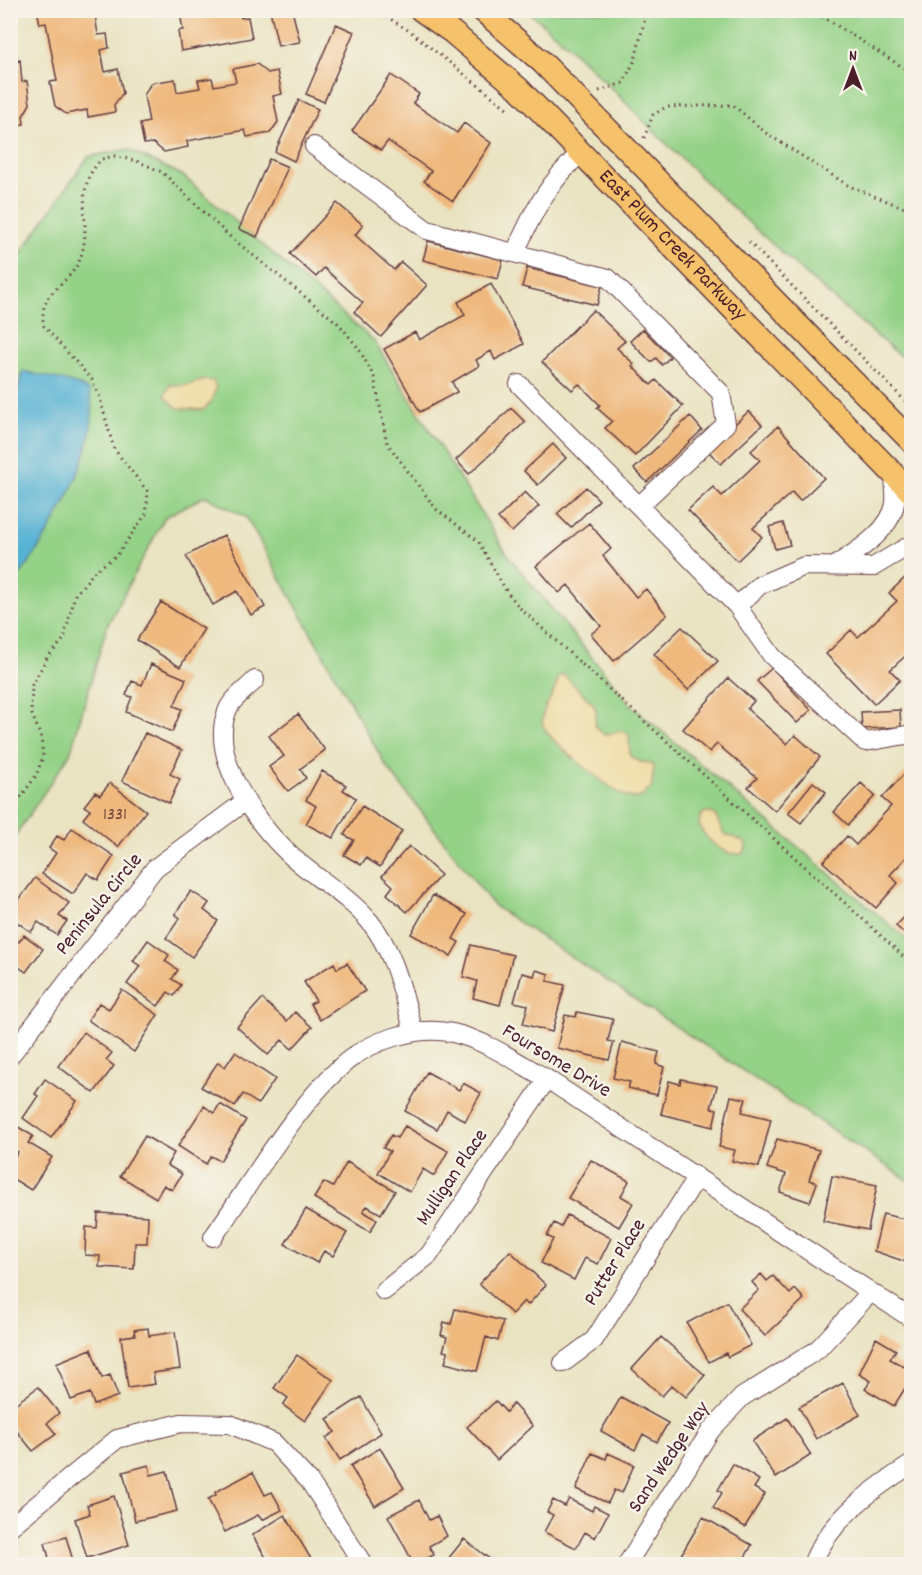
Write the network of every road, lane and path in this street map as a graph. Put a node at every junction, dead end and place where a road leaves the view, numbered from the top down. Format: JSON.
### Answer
{"nodes":[{"id":1,"x":376,"y":10,"type":"edge"},
{"id":2,"x":421,"y":10,"type":"edge"},
{"id":3,"x":482,"y":10,"type":"edge"},
{"id":4,"x":647,"y":10,"type":"edge"},
{"id":5,"x":812,"y":10,"type":"edge"},
{"id":6,"x":912,"y":74,"type":"edge"},
{"id":7,"x":599,"y":92,"type":"dead end"},
{"id":8,"x":509,"y":110,"type":"dead end"},
{"id":9,"x":644,"y":138,"type":"dead end"},
{"id":10,"x":314,"y":146,"type":"dead end"},
{"id":11,"x":582,"y":152,"type":"junction"},
{"id":12,"x":912,"y":211,"type":"edge"},
{"id":13,"x":515,"y":253,"type":"junction"},
{"id":14,"x":519,"y":384,"type":"dead end"},
{"id":15,"x":912,"y":442,"type":"edge"},
{"id":16,"x":894,"y":474,"type":"junction"},
{"id":17,"x":912,"y":493,"type":"edge"},
{"id":18,"x":639,"y":506,"type":"junction"},
{"id":19,"x":912,"y":544,"type":"edge"},
{"id":20,"x":836,"y":565,"type":"junction"},
{"id":21,"x":736,"y":606,"type":"junction"},
{"id":22,"x":255,"y":680,"type":"dead end"},
{"id":23,"x":912,"y":735,"type":"edge"},
{"id":24,"x":244,"y":802,"type":"junction"},
{"id":25,"x":10,"y":813,"type":"edge"},
{"id":26,"x":912,"y":968,"type":"edge"},
{"id":27,"x":414,"y":1032,"type":"junction"},
{"id":28,"x":10,"y":1056,"type":"edge"},
{"id":29,"x":547,"y":1079,"type":"junction"},
{"id":30,"x":697,"y":1177,"type":"junction"},
{"id":31,"x":213,"y":1237,"type":"dead end"},
{"id":32,"x":384,"y":1291,"type":"dead end"},
{"id":33,"x":870,"y":1293,"type":"junction"},
{"id":34,"x":912,"y":1318,"type":"edge"},
{"id":35,"x":563,"y":1364,"type":"dead end"},
{"id":36,"x":912,"y":1464,"type":"edge"},
{"id":37,"x":10,"y":1527,"type":"edge"},
{"id":38,"x":363,"y":1564,"type":"edge"},
{"id":39,"x":627,"y":1564,"type":"edge"},
{"id":40,"x":812,"y":1564,"type":"edge"}],
"edges":[{"from":1,"to":8,"type":"path"},
{"from":2,"to":11,"type":"main road","name":"East Plum Creek Parkway"},
{"from":3,"to":15,"type":"main road","name":"East Plum Creek Parkway"},
{"from":4,"to":7,"type":"path"},
{"from":5,"to":6,"type":"path"},
{"from":9,"to":12,"type":"path"},
{"from":10,"to":13,"type":"street"},
{"from":11,"to":13,"type":"street"},
{"from":11,"to":16,"type":"main road","name":"East Plum Creek Parkway"},
{"from":13,"to":18,"type":"street"},
{"from":14,"to":18,"type":"street"},
{"from":16,"to":17,"type":"main road","name":"East Plum Creek Parkway"},
{"from":16,"to":20,"type":"street"},
{"from":18,"to":21,"type":"street"},
{"from":19,"to":20,"type":"street"},
{"from":20,"to":21,"type":"street"},
{"from":21,"to":23,"type":"street"},
{"from":22,"to":24,"type":"street"},
{"from":24,"to":27,"type":"street"},
{"from":24,"to":28,"type":"street","name":"Peninsula Circle"},
{"from":25,"to":26,"type":"path"},
{"from":27,"to":29,"type":"street","name":"Foursome Drive"},
{"from":27,"to":31,"type":"street","name":"Foursome Drive"},
{"from":29,"to":30,"type":"street","name":"Foursome Drive"},
{"from":29,"to":32,"type":"street","name":"Mulligan Place"},
{"from":30,"to":33,"type":"street","name":"Foursome Drive"},
{"from":30,"to":35,"type":"street","name":"Putter Place"},
{"from":33,"to":34,"type":"street","name":"Foursome Drive"},
{"from":33,"to":39,"type":"street","name":"Sand Wedge Way"},
{"from":36,"to":40,"type":"street"},
{"from":37,"to":38,"type":"street"}]}
